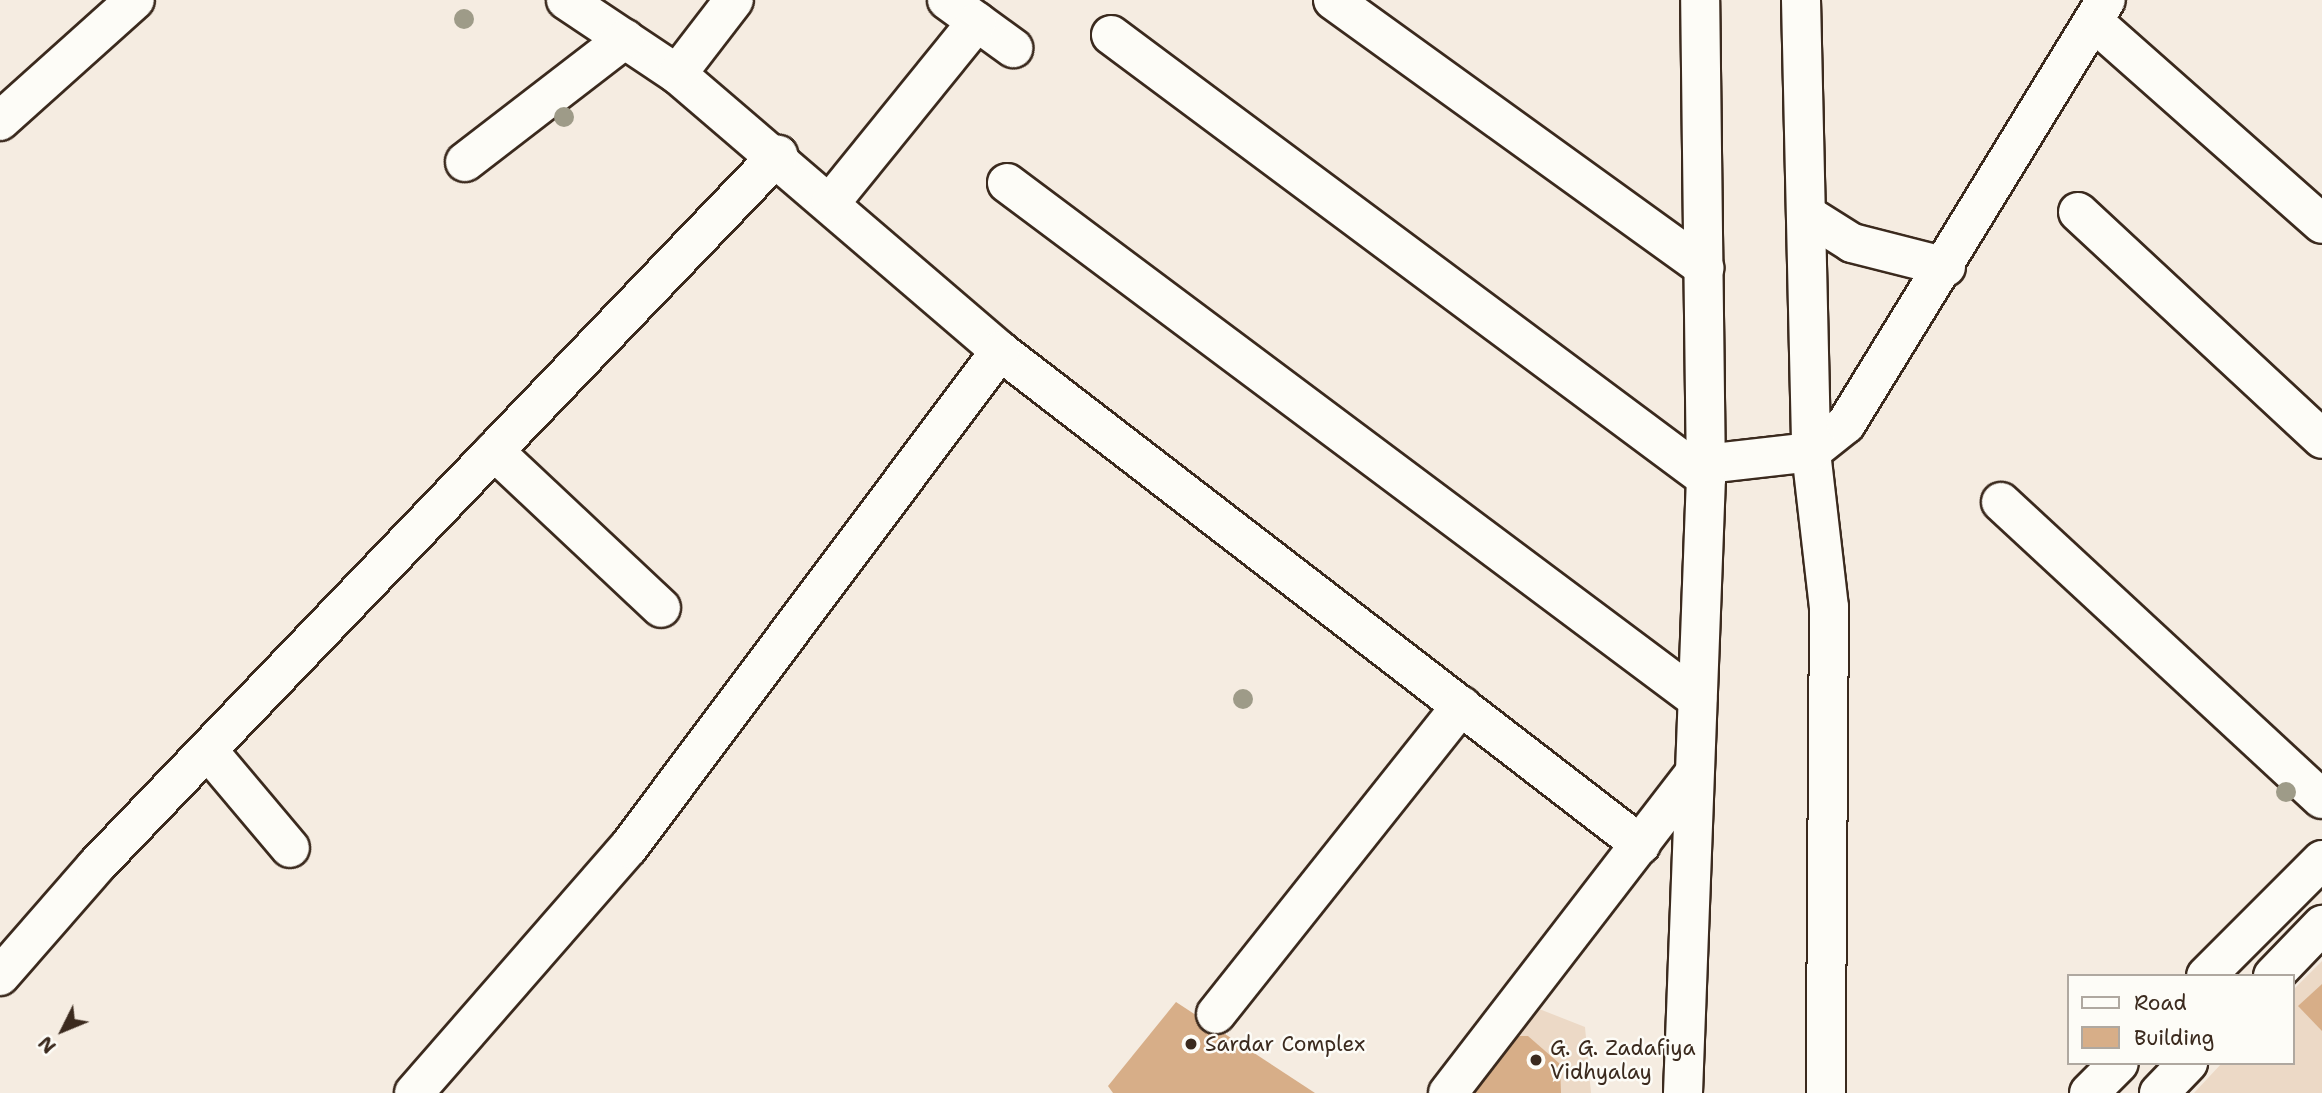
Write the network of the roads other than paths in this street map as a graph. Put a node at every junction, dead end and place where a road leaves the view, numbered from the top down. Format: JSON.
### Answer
{"nodes":[{"id":1,"x":135,"y":0,"type":"edge"},
{"id":2,"x":566,"y":0,"type":"edge"},
{"id":3,"x":734,"y":0,"type":"edge"},
{"id":4,"x":947,"y":0,"type":"edge"},
{"id":5,"x":1332,"y":0,"type":"edge"},
{"id":6,"x":1700,"y":0,"type":"edge"},
{"id":7,"x":1801,"y":0,"type":"edge"},
{"id":8,"x":2100,"y":12,"type":"edge"},
{"id":9,"x":977,"y":22,"type":"junction"},
{"id":10,"x":1111,"y":35,"type":"dead end"},
{"id":11,"x":625,"y":39,"type":"junction"},
{"id":12,"x":1013,"y":48,"type":"dead end"},
{"id":13,"x":677,"y":74,"type":"junction"},
{"id":14,"x":1,"y":118,"type":"edge"},
{"id":15,"x":778,"y":155,"type":"junction"},
{"id":16,"x":465,"y":162,"type":"dead end"},
{"id":17,"x":1007,"y":183,"type":"dead end"},
{"id":18,"x":831,"y":202,"type":"junction"},
{"id":19,"x":2078,"y":212,"type":"dead end"},
{"id":20,"x":1806,"y":214,"type":"junction"},
{"id":21,"x":2322,"y":224,"type":"edge"},
{"id":22,"x":1946,"y":267,"type":"junction"},
{"id":23,"x":1704,"y":268,"type":"junction"},
{"id":24,"x":1000,"y":351,"type":"junction"},
{"id":25,"x":2322,"y":439,"type":"edge"},
{"id":26,"x":494,"y":451,"type":"junction"},
{"id":27,"x":1811,"y":452,"type":"junction"},
{"id":28,"x":1706,"y":471,"type":"junction"},
{"id":29,"x":2001,"y":502,"type":"dead end"},
{"id":30,"x":661,"y":608,"type":"dead end"},
{"id":31,"x":1697,"y":699,"type":"junction"},
{"id":32,"x":1461,"y":706,"type":"junction"},
{"id":33,"x":210,"y":753,"type":"junction"},
{"id":34,"x":1692,"y":776,"type":"junction"},
{"id":35,"x":2322,"y":799,"type":"edge"},
{"id":36,"x":1641,"y":845,"type":"junction"},
{"id":37,"x":290,"y":848,"type":"dead end"},
{"id":38,"x":2322,"y":860,"type":"edge"},
{"id":39,"x":2322,"y":925,"type":"edge"},
{"id":40,"x":2208,"y":974,"type":"edge"},
{"id":41,"x":2275,"y":974,"type":"edge"},
{"id":42,"x":0,"y":976,"type":"edge"},
{"id":43,"x":1216,"y":1014,"type":"dead end"},
{"id":44,"x":2117,"y":1065,"type":"edge"},
{"id":45,"x":2186,"y":1065,"type":"edge"},
{"id":46,"x":414,"y":1093,"type":"edge"},
{"id":47,"x":1448,"y":1093,"type":"edge"},
{"id":48,"x":1683,"y":1093,"type":"edge"},
{"id":49,"x":1826,"y":1093,"type":"edge"},
{"id":50,"x":2089,"y":1093,"type":"edge"},
{"id":51,"x":2159,"y":1093,"type":"edge"}],
"edges":[{"from":1,"to":14,"type":"street"},
{"from":2,"to":11,"type":"street"},
{"from":3,"to":13,"type":"street"},
{"from":4,"to":9,"type":"street"},
{"from":5,"to":23,"type":"street"},
{"from":6,"to":23,"type":"street"},
{"from":7,"to":20,"type":"street"},
{"from":8,"to":21,"type":"street"},
{"from":8,"to":22,"type":"street"},
{"from":9,"to":12,"type":"street"},
{"from":9,"to":18,"type":"street"},
{"from":10,"to":28,"type":"street"},
{"from":11,"to":13,"type":"street"},
{"from":11,"to":16,"type":"street"},
{"from":13,"to":15,"type":"street"},
{"from":15,"to":18,"type":"street"},
{"from":15,"to":26,"type":"street"},
{"from":17,"to":31,"type":"street"},
{"from":18,"to":24,"type":"street"},
{"from":19,"to":25,"type":"street"},
{"from":20,"to":22,"type":"street"},
{"from":20,"to":27,"type":"street"},
{"from":22,"to":27,"type":"street"},
{"from":23,"to":28,"type":"street"},
{"from":24,"to":32,"type":"street"},
{"from":24,"to":46,"type":"street"},
{"from":26,"to":30,"type":"street"},
{"from":26,"to":33,"type":"street"},
{"from":27,"to":28,"type":"street"},
{"from":27,"to":49,"type":"street"},
{"from":28,"to":31,"type":"street"},
{"from":29,"to":35,"type":"street"},
{"from":31,"to":34,"type":"street"},
{"from":32,"to":36,"type":"street"},
{"from":32,"to":43,"type":"street"},
{"from":33,"to":37,"type":"street"},
{"from":33,"to":42,"type":"street"},
{"from":34,"to":36,"type":"street"},
{"from":34,"to":48,"type":"street"},
{"from":36,"to":47,"type":"street"},
{"from":38,"to":40,"type":"street"},
{"from":39,"to":41,"type":"street"},
{"from":44,"to":50,"type":"street"},
{"from":45,"to":51,"type":"street"}]}
